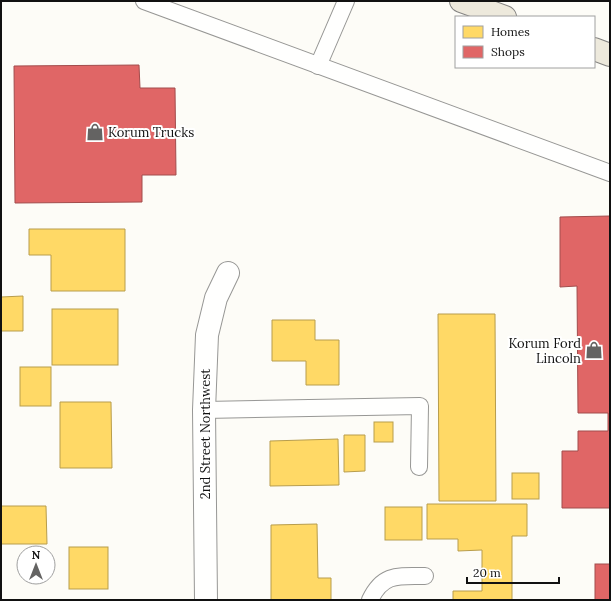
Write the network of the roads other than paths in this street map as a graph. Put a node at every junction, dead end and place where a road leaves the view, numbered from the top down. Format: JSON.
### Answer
{"nodes":[{"id":1,"x":144,"y":1,"type":"edge"},
{"id":2,"x":346,"y":1,"type":"edge"},
{"id":3,"x":461,"y":1,"type":"edge"},
{"id":4,"x":502,"y":16,"type":"edge"},
{"id":5,"x":595,"y":37,"type":"edge"},
{"id":6,"x":610,"y":39,"type":"edge"},
{"id":7,"x":595,"y":49,"type":"edge"},
{"id":8,"x":610,"y":55,"type":"edge"},
{"id":9,"x":318,"y":66,"type":"junction"},
{"id":10,"x":610,"y":173,"type":"edge"},
{"id":11,"x":228,"y":273,"type":"dead end"},
{"id":12,"x":204,"y":410,"type":"junction"},
{"id":13,"x":419,"y":466,"type":"dead end"},
{"id":14,"x":424,"y":576,"type":"dead end"},
{"id":15,"x":206,"y":600,"type":"edge"},
{"id":16,"x":370,"y":600,"type":"edge"}],
"edges":[{"from":1,"to":9,"type":"lane"},
{"from":2,"to":9,"type":"lane"},
{"from":3,"to":4,"type":"main road"},
{"from":5,"to":6,"type":"main road"},
{"from":7,"to":8,"type":"main road"},
{"from":9,"to":10,"type":"lane"},
{"from":11,"to":12,"type":"street","name":"2nd Street Northwest"},
{"from":12,"to":13,"type":"lane"},
{"from":12,"to":15,"type":"street","name":"2nd Street Northwest"},
{"from":14,"to":16,"type":"lane"}]}
